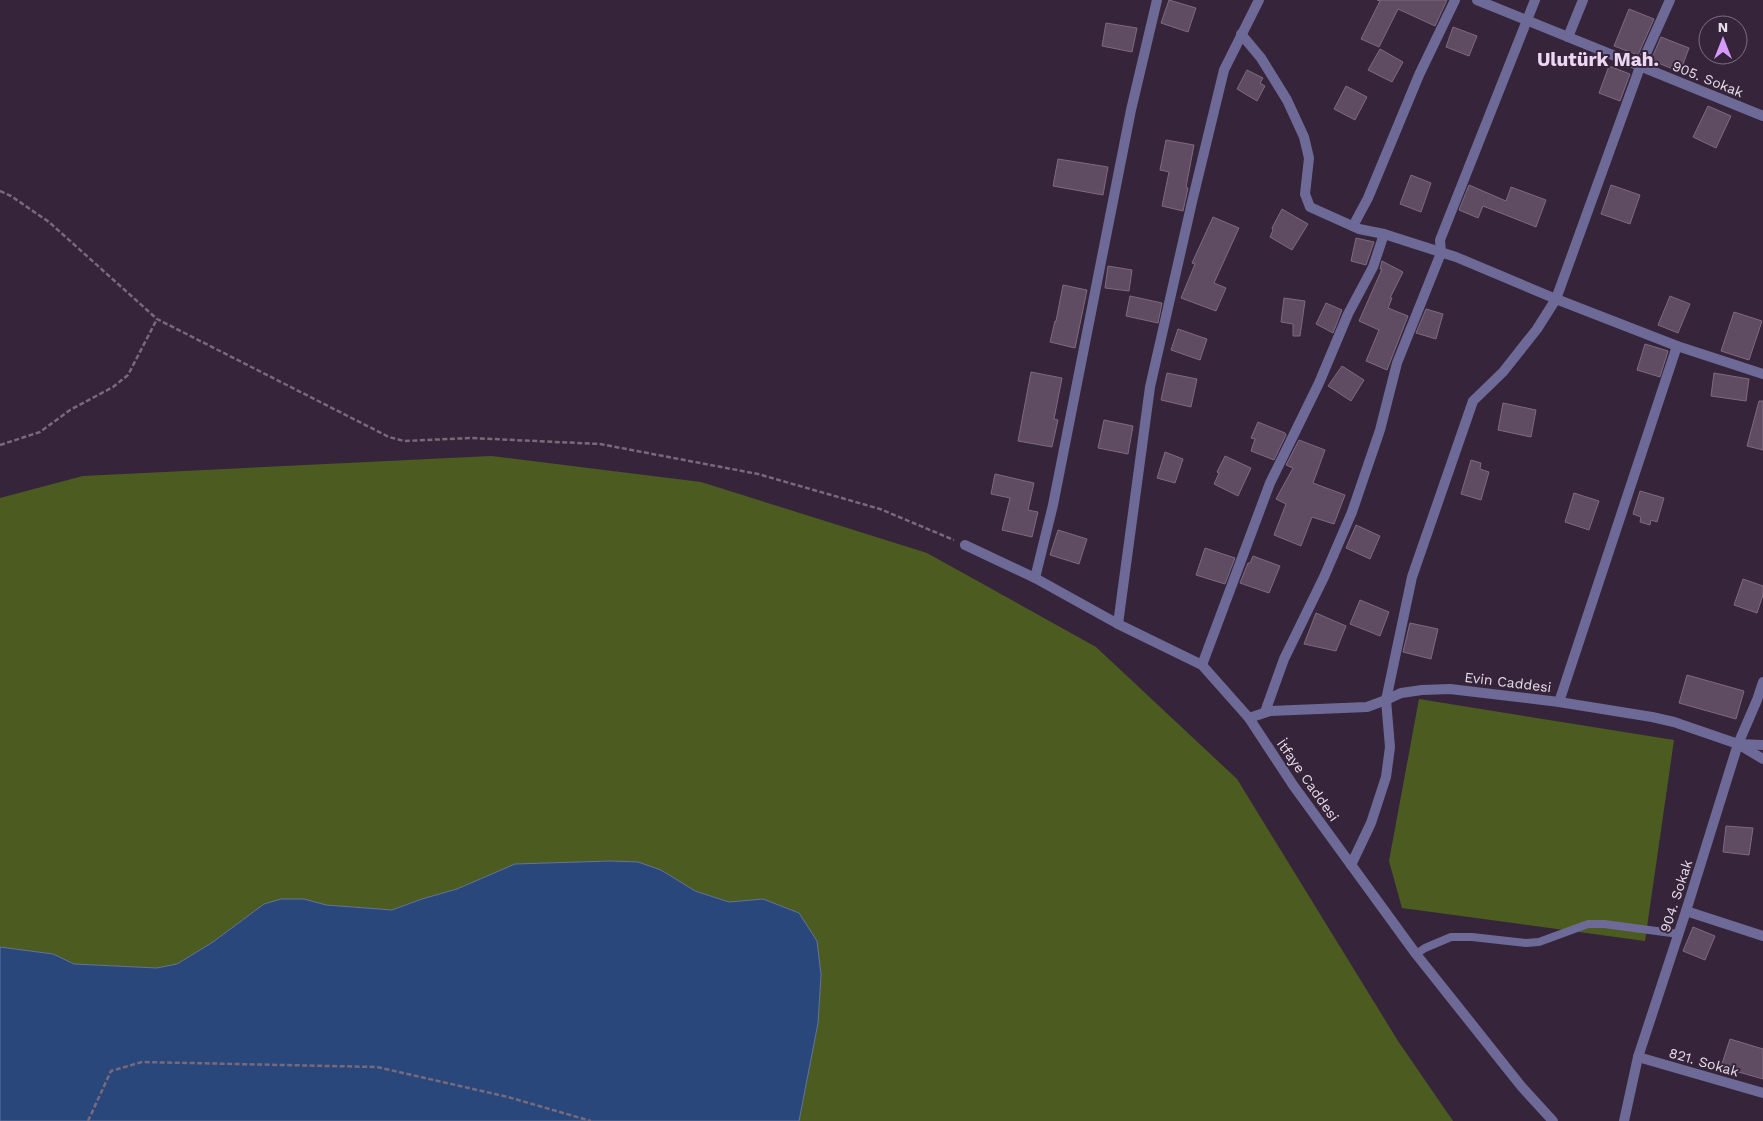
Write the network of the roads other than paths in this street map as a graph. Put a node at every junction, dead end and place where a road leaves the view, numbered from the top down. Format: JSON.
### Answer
{"nodes":[{"id":1,"x":1157,"y":0,"type":"edge"},
{"id":2,"x":1259,"y":0,"type":"edge"},
{"id":3,"x":1455,"y":0,"type":"edge"},
{"id":4,"x":1477,"y":0,"type":"edge"},
{"id":5,"x":1535,"y":0,"type":"edge"},
{"id":6,"x":1583,"y":0,"type":"edge"},
{"id":7,"x":1670,"y":0,"type":"edge"},
{"id":8,"x":1526,"y":20,"type":"junction"},
{"id":9,"x":1241,"y":34,"type":"junction"},
{"id":10,"x":1568,"y":37,"type":"junction"},
{"id":11,"x":1640,"y":67,"type":"junction"},
{"id":12,"x":1763,"y":116,"type":"edge"},
{"id":13,"x":1353,"y":226,"type":"junction"},
{"id":14,"x":1384,"y":234,"type":"junction"},
{"id":15,"x":1441,"y":253,"type":"junction"},
{"id":16,"x":1556,"y":299,"type":"junction"},
{"id":17,"x":1677,"y":346,"type":"junction"},
{"id":18,"x":1763,"y":374,"type":"edge"},
{"id":19,"x":965,"y":545,"type":"road end"},
{"id":20,"x":1035,"y":578,"type":"junction"},
{"id":21,"x":1118,"y":624,"type":"junction"},
{"id":22,"x":1202,"y":665,"type":"junction"},
{"id":23,"x":1763,"y":682,"type":"edge"},
{"id":24,"x":1386,"y":700,"type":"junction"},
{"id":25,"x":1559,"y":702,"type":"junction"},
{"id":26,"x":1265,"y":712,"type":"junction"},
{"id":27,"x":1248,"y":718,"type":"junction"},
{"id":28,"x":1738,"y":744,"type":"junction"},
{"id":29,"x":1763,"y":745,"type":"edge"},
{"id":30,"x":1763,"y":759,"type":"edge"},
{"id":31,"x":1351,"y":865,"type":"junction"},
{"id":32,"x":1686,"y":911,"type":"junction"},
{"id":33,"x":1679,"y":934,"type":"junction"},
{"id":34,"x":1763,"y":936,"type":"edge"},
{"id":35,"x":1416,"y":954,"type":"junction"},
{"id":36,"x":1638,"y":1057,"type":"junction"},
{"id":37,"x":1763,"y":1093,"type":"edge"},
{"id":38,"x":1553,"y":1121,"type":"edge"},
{"id":39,"x":1624,"y":1121,"type":"edge"}],
"edges":[{"from":1,"to":20,"type":"street"},
{"from":2,"to":9,"type":"street"},
{"from":3,"to":13,"type":"street"},
{"from":4,"to":8,"type":"street","name":"905. Sokak"},
{"from":5,"to":8,"type":"street"},
{"from":6,"to":10,"type":"street"},
{"from":7,"to":11,"type":"street"},
{"from":8,"to":10,"type":"street","name":"905. Sokak"},
{"from":8,"to":15,"type":"street"},
{"from":9,"to":13,"type":"street"},
{"from":9,"to":21,"type":"street"},
{"from":10,"to":11,"type":"street","name":"905. Sokak"},
{"from":11,"to":12,"type":"street","name":"905. Sokak"},
{"from":11,"to":16,"type":"street"},
{"from":13,"to":14,"type":"street"},
{"from":14,"to":15,"type":"street"},
{"from":14,"to":22,"type":"street"},
{"from":15,"to":16,"type":"street"},
{"from":15,"to":26,"type":"street"},
{"from":16,"to":17,"type":"street"},
{"from":16,"to":24,"type":"street"},
{"from":17,"to":18,"type":"street"},
{"from":17,"to":25,"type":"street"},
{"from":19,"to":20,"type":"street","name":"İtfaye Caddesi"},
{"from":20,"to":21,"type":"street","name":"İtfaye Caddesi"},
{"from":21,"to":22,"type":"street","name":"İtfaye Caddesi"},
{"from":22,"to":27,"type":"street","name":"İtfaye Caddesi"},
{"from":23,"to":28,"type":"street","name":"904. Sokak"},
{"from":24,"to":25,"type":"street","name":"Evin Caddesi"},
{"from":24,"to":26,"type":"street","name":"Evin Caddesi"},
{"from":24,"to":31,"type":"street"},
{"from":25,"to":28,"type":"street","name":"Evin Caddesi"},
{"from":26,"to":27,"type":"street","name":"Evin Caddesi"},
{"from":27,"to":31,"type":"street","name":"İtfaye Caddesi"},
{"from":28,"to":29,"type":"street","name":"Evin Caddesi"},
{"from":28,"to":30,"type":"street"},
{"from":28,"to":32,"type":"street","name":"904. Sokak"},
{"from":31,"to":35,"type":"street","name":"İtfaye Caddesi"},
{"from":32,"to":33,"type":"street","name":"904. Sokak"},
{"from":32,"to":34,"type":"street"},
{"from":33,"to":35,"type":"lane"},
{"from":33,"to":36,"type":"street","name":"904. Sokak"},
{"from":35,"to":38,"type":"street","name":"İtfaye Caddesi"},
{"from":36,"to":37,"type":"street","name":"821. Sokak"},
{"from":36,"to":39,"type":"street","name":"904. Sokak"}]}
